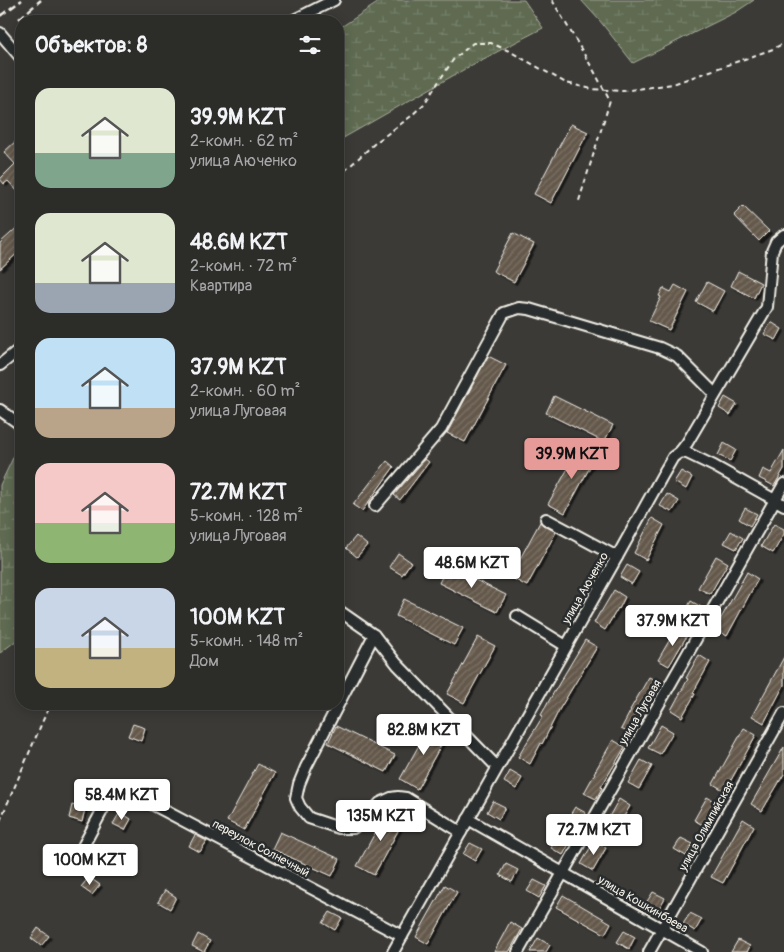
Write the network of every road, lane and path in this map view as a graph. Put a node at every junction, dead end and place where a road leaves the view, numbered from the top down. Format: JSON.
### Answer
{"nodes":[{"id":1,"x":334,"y":0,"type":"edge"},
{"id":2,"x":552,"y":0,"type":"edge"},
{"id":3,"x":304,"y":15,"type":"edge"},
{"id":4,"x":0,"y":33,"type":"edge"},
{"id":5,"x":784,"y":43,"type":"edge"},
{"id":6,"x":15,"y":51,"type":"edge"},
{"id":7,"x":604,"y":90,"type":"junction"},
{"id":8,"x":344,"y":172,"type":"edge"},
{"id":9,"x":578,"y":204,"type":"dead end"},
{"id":10,"x":784,"y":235,"type":"edge"},
{"id":11,"x":15,"y":353,"type":"edge"},
{"id":12,"x":0,"y":365,"type":"edge"},
{"id":13,"x":715,"y":394,"type":"junction"},
{"id":14,"x":0,"y":410,"type":"edge"},
{"id":15,"x":15,"y":421,"type":"edge"},
{"id":16,"x":680,"y":452,"type":"junction"},
{"id":17,"x":784,"y":484,"type":"edge"},
{"id":18,"x":779,"y":502,"type":"edge"},
{"id":19,"x":375,"y":506,"type":"dead end"},
{"id":20,"x":546,"y":519,"type":"dead end"},
{"id":21,"x":617,"y":557,"type":"junction"},
{"id":22,"x":344,"y":614,"type":"edge"},
{"id":23,"x":517,"y":616,"type":"dead end"},
{"id":24,"x":374,"y":635,"type":"junction"},
{"id":25,"x":566,"y":646,"type":"junction"},
{"id":26,"x":344,"y":693,"type":"edge"},
{"id":27,"x":47,"y":710,"type":"edge"},
{"id":28,"x":335,"y":710,"type":"edge"},
{"id":29,"x":784,"y":713,"type":"edge"},
{"id":30,"x":497,"y":767,"type":"junction"},
{"id":31,"x":468,"y":819,"type":"junction"},
{"id":32,"x":0,"y":821,"type":"edge"},
{"id":33,"x":461,"y":832,"type":"junction"},
{"id":34,"x":80,"y":852,"type":"dead end"},
{"id":35,"x":563,"y":872,"type":"junction"},
{"id":36,"x":662,"y":930,"type":"junction"},
{"id":37,"x":402,"y":936,"type":"junction"},
{"id":38,"x":393,"y":952,"type":"edge"},
{"id":39,"x":518,"y":952,"type":"edge"},
{"id":40,"x":649,"y":952,"type":"edge"},
{"id":41,"x":702,"y":952,"type":"edge"}],
"edges":[{"from":1,"to":3,"type":"street"},
{"from":2,"to":7,"type":"path"},
{"from":4,"to":6,"type":"street"},
{"from":5,"to":7,"type":"path"},
{"from":7,"to":8,"type":"path"},
{"from":7,"to":9,"type":"path"},
{"from":10,"to":13,"type":"street","name":"улица Аюченко"},
{"from":11,"to":12,"type":"street"},
{"from":13,"to":16,"type":"street","name":"улица Аюченко"},
{"from":13,"to":19,"type":"street"},
{"from":14,"to":15,"type":"street"},
{"from":16,"to":18,"type":"street"},
{"from":16,"to":21,"type":"street","name":"улица Аюченко"},
{"from":17,"to":18,"type":"street","name":"улица Луговая"},
{"from":18,"to":35,"type":"street","name":"улица Луговая"},
{"from":20,"to":21,"type":"street"},
{"from":21,"to":25,"type":"street","name":"улица Аюченко"},
{"from":22,"to":24,"type":"street"},
{"from":23,"to":25,"type":"street"},
{"from":24,"to":26,"type":"street"},
{"from":24,"to":30,"type":"street"},
{"from":25,"to":30,"type":"street","name":"улица Аюченко"},
{"from":27,"to":32,"type":"path"},
{"from":28,"to":33,"type":"street"},
{"from":29,"to":36,"type":"street","name":"улица Олимпийская"},
{"from":30,"to":31,"type":"street","name":"улица Аюченко"},
{"from":31,"to":33,"type":"street","name":"улица Аюченко"},
{"from":31,"to":35,"type":"street","name":"улица Кошкинбаева"},
{"from":33,"to":37,"type":"street","name":"улица Аюченко"},
{"from":34,"to":37,"type":"street","name":"переулок Солнечный"},
{"from":35,"to":36,"type":"street","name":"улица Кошкинбаева"},
{"from":35,"to":39,"type":"street","name":"улица Луговая"},
{"from":36,"to":40,"type":"street","name":"улица Олимпийская"},
{"from":36,"to":41,"type":"street","name":"улица Кошкинбаева"},
{"from":37,"to":38,"type":"street","name":"улица Аюченко"}]}
